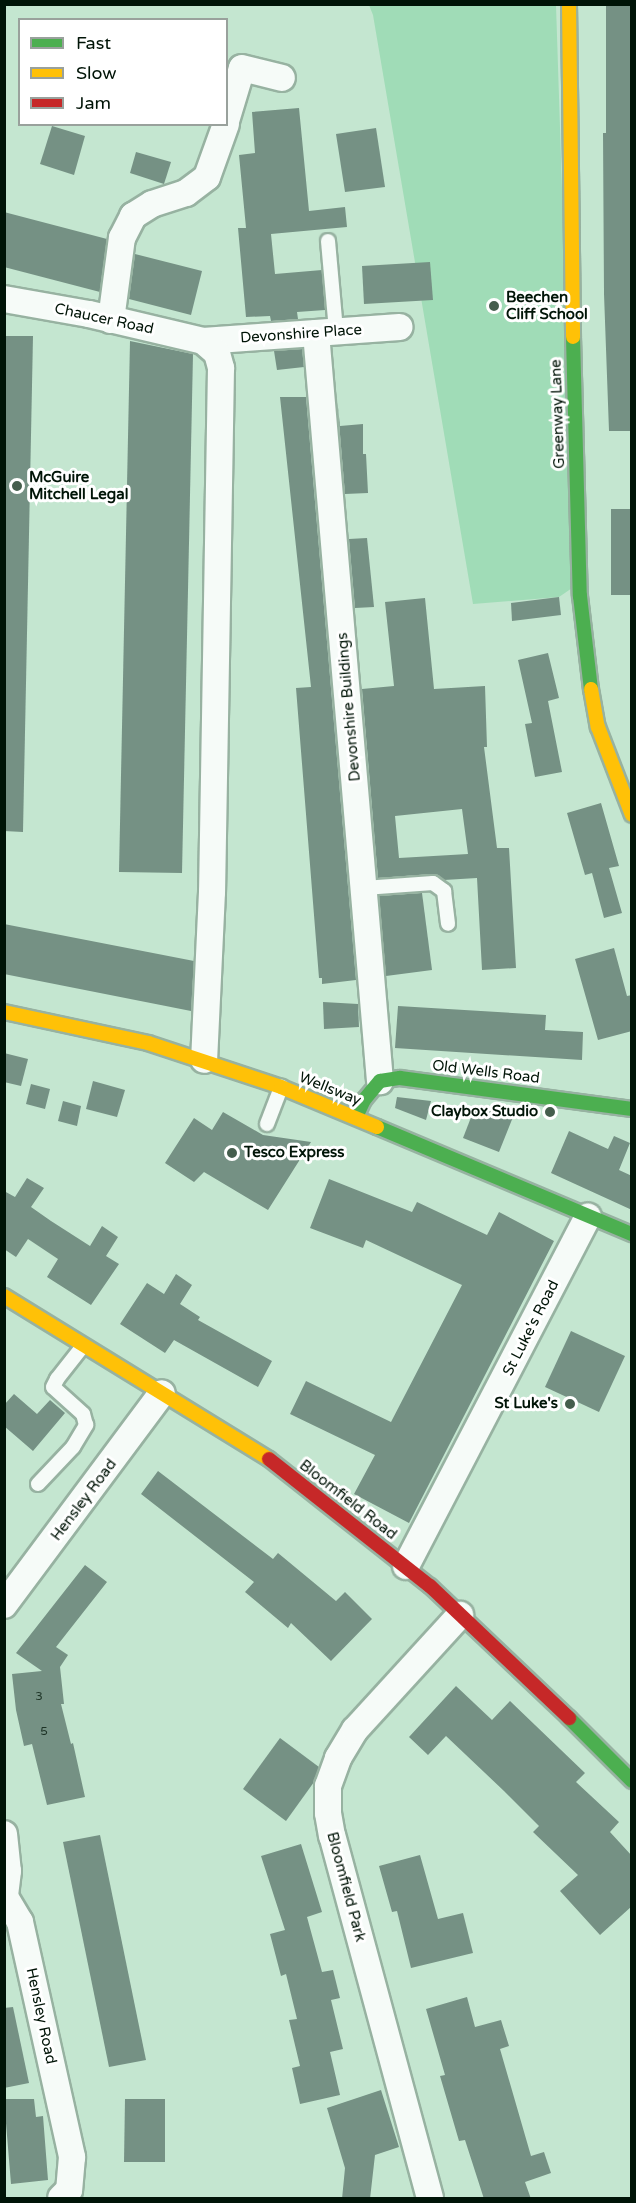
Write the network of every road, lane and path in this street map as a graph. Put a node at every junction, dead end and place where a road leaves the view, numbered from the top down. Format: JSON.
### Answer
{"nodes":[{"id":1,"x":569,"y":4,"type":"edge"},
{"id":2,"x":282,"y":78,"type":"dead end"},
{"id":3,"x":228,"y":116,"type":"edge"},
{"id":4,"x":225,"y":126,"type":"edge"},
{"id":5,"x":328,"y":241,"type":"dead end"},
{"id":6,"x":4,"y":299,"type":"edge"},
{"id":7,"x":111,"y":320,"type":"junction"},
{"id":8,"x":400,"y":327,"type":"dead end"},
{"id":9,"x":326,"y":331,"type":"junction"},
{"id":10,"x":203,"y":341,"type":"junction"},
{"id":11,"x":632,"y":814,"type":"edge"},
{"id":12,"x":364,"y":888,"type":"junction"},
{"id":13,"x":448,"y":924,"type":"dead end"},
{"id":14,"x":4,"y":1012,"type":"edge"},
{"id":15,"x":204,"y":1060,"type":"junction"},
{"id":16,"x":380,"y":1081,"type":"junction"},
{"id":17,"x":281,"y":1087,"type":"junction"},
{"id":18,"x":632,"y":1109,"type":"edge"},
{"id":19,"x":356,"y":1117,"type":"junction"},
{"id":20,"x":267,"y":1124,"type":"dead end"},
{"id":21,"x":588,"y":1216,"type":"junction"},
{"id":22,"x":632,"y":1234,"type":"edge"},
{"id":23,"x":4,"y":1296,"type":"edge"},
{"id":24,"x":83,"y":1346,"type":"junction"},
{"id":25,"x":162,"y":1393,"type":"junction"},
{"id":26,"x":38,"y":1484,"type":"dead end"},
{"id":27,"x":406,"y":1566,"type":"junction"},
{"id":28,"x":4,"y":1605,"type":"edge"},
{"id":29,"x":460,"y":1615,"type":"junction"},
{"id":30,"x":632,"y":1781,"type":"edge"},
{"id":31,"x":4,"y":1834,"type":"edge"},
{"id":32,"x":5,"y":1897,"type":"edge"},
{"id":33,"x":61,"y":2199,"type":"edge"},
{"id":34,"x":430,"y":2199,"type":"edge"}],
"edges":[{"from":1,"to":11,"type":"street","name":"Greenway Lane"},
{"from":2,"to":3,"type":"street"},
{"from":4,"to":7,"type":"street"},
{"from":5,"to":9,"type":"lane"},
{"from":6,"to":7,"type":"street","name":"Chaucer Road"},
{"from":7,"to":10,"type":"street","name":"Chaucer Road"},
{"from":8,"to":9,"type":"street","name":"Devonshire Place"},
{"from":9,"to":10,"type":"street","name":"Devonshire Place"},
{"from":9,"to":12,"type":"street","name":"Devonshire Buildings"},
{"from":10,"to":15,"type":"street"},
{"from":12,"to":13,"type":"lane"},
{"from":12,"to":16,"type":"street","name":"Devonshire Buildings"},
{"from":14,"to":15,"type":"street","name":"Wellsway"},
{"from":15,"to":17,"type":"street","name":"Wellsway"},
{"from":16,"to":18,"type":"street","name":"Old Wells Road"},
{"from":16,"to":19,"type":"street"},
{"from":17,"to":19,"type":"street","name":"Wellsway"},
{"from":17,"to":20,"type":"lane"},
{"from":19,"to":21,"type":"street","name":"Wellsway"},
{"from":21,"to":22,"type":"street","name":"Wellsway"},
{"from":21,"to":27,"type":"street","name":"St Luke's Road"},
{"from":23,"to":24,"type":"street","name":"Bloomfield Road"},
{"from":24,"to":25,"type":"street","name":"Bloomfield Road"},
{"from":24,"to":26,"type":"lane"},
{"from":25,"to":27,"type":"street","name":"Bloomfield Road"},
{"from":25,"to":28,"type":"street","name":"Hensley Road"},
{"from":27,"to":29,"type":"street","name":"Bloomfield Road"},
{"from":29,"to":30,"type":"street","name":"Bloomfield Road"},
{"from":29,"to":34,"type":"street","name":"Bloomfield Park"},
{"from":31,"to":32,"type":"street","name":"Hensley Road"},
{"from":32,"to":33,"type":"street","name":"Hensley Road"}]}
